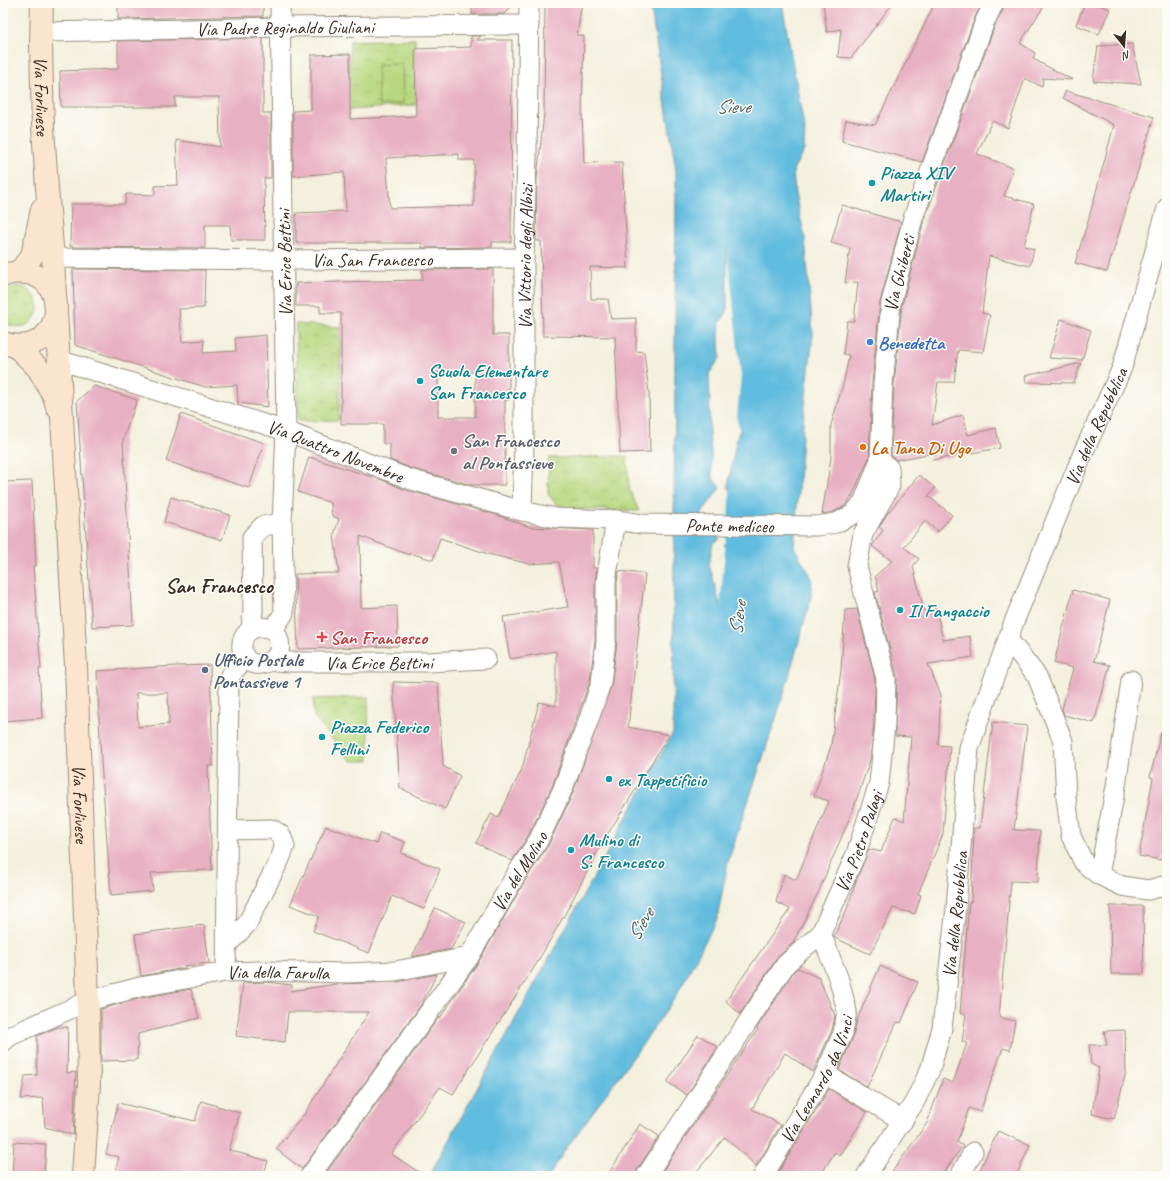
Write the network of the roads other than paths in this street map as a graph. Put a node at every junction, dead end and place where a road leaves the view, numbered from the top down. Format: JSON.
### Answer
{"nodes":[{"id":1,"x":42,"y":3,"type":"edge"},
{"id":2,"x":280,"y":3,"type":"edge"},
{"id":3,"x":529,"y":3,"type":"edge"},
{"id":4,"x":994,"y":3,"type":"edge"},
{"id":5,"x":529,"y":25,"type":"junction"},
{"id":6,"x":281,"y":27,"type":"junction"},
{"id":7,"x":41,"y":32,"type":"junction"},
{"id":8,"x":47,"y":188,"type":"junction"},
{"id":9,"x":1167,"y":208,"type":"edge"},
{"id":10,"x":1167,"y":215,"type":"edge"},
{"id":11,"x":53,"y":258,"type":"junction"},
{"id":12,"x":524,"y":258,"type":"junction"},
{"id":13,"x":284,"y":260,"type":"junction"},
{"id":14,"x":11,"y":274,"type":"edge"},
{"id":15,"x":55,"y":300,"type":"junction"},
{"id":16,"x":10,"y":344,"type":"edge"},
{"id":17,"x":59,"y":360,"type":"junction"},
{"id":18,"x":63,"y":431,"type":"junction"},
{"id":19,"x":286,"y":432,"type":"junction"},
{"id":20,"x":880,"y":460,"type":"junction"},
{"id":21,"x":522,"y":511,"type":"junction"},
{"id":22,"x":616,"y":520,"type":"junction"},
{"id":23,"x":282,"y":523,"type":"junction"},
{"id":24,"x":817,"y":526,"type":"joint"},
{"id":25,"x":251,"y":629,"type":"junction"},
{"id":26,"x":273,"y":630,"type":"junction"},
{"id":27,"x":1008,"y":639,"type":"junction"},
{"id":28,"x":245,"y":658,"type":"junction"},
{"id":29,"x":486,"y":660,"type":"dead end"},
{"id":30,"x":273,"y":661,"type":"junction"},
{"id":31,"x":1131,"y":680,"type":"dead end"},
{"id":32,"x":228,"y":830,"type":"junction"},
{"id":33,"x":1099,"y":875,"type":"junction"},
{"id":34,"x":1167,"y":885,"type":"edge"},
{"id":35,"x":821,"y":933,"type":"junction"},
{"id":36,"x":227,"y":945,"type":"junction"},
{"id":37,"x":469,"y":957,"type":"junction"},
{"id":38,"x":226,"y":972,"type":"junction"},
{"id":39,"x":88,"y":1001,"type":"junction"},
{"id":40,"x":6,"y":1039,"type":"edge"},
{"id":41,"x":825,"y":1074,"type":"junction"},
{"id":42,"x":903,"y":1121,"type":"junction"},
{"id":43,"x":973,"y":1152,"type":"dead end"},
{"id":44,"x":83,"y":1176,"type":"edge"},
{"id":45,"x":310,"y":1176,"type":"edge"},
{"id":46,"x":646,"y":1176,"type":"edge"},
{"id":47,"x":763,"y":1176,"type":"edge"},
{"id":48,"x":866,"y":1176,"type":"edge"},
{"id":49,"x":960,"y":1176,"type":"edge"}],
"edges":[{"from":1,"to":7,"type":"street","name":"Via Forlivese"},
{"from":2,"to":6,"type":"street","name":"Via Erice Bettini"},
{"from":3,"to":5,"type":"street","name":"Via Vittorio degli Albizi"},
{"from":4,"to":20,"type":"street","name":"Via Ghiberti"},
{"from":5,"to":6,"type":"street","name":"Via Padre Reginaldo Giuliani"},
{"from":5,"to":12,"type":"street","name":"Via Vittorio degli Albizi"},
{"from":6,"to":7,"type":"street","name":"Via Padre Reginaldo Giuliani"},
{"from":6,"to":13,"type":"street","name":"Via Erice Bettini"},
{"from":7,"to":8,"type":"street","name":"Via Forlivese"},
{"from":8,"to":11,"type":"street","name":"Via Forlivese"},
{"from":8,"to":14,"type":"street","name":"Via Forlivese"},
{"from":9,"to":10,"type":"street"},
{"from":9,"to":27,"type":"street","name":"Via della Repubblica"},
{"from":11,"to":13,"type":"street","name":"Via San Francesco"},
{"from":11,"to":15,"type":"street","name":"Via Forlivese"},
{"from":12,"to":13,"type":"street","name":"Via San Francesco"},
{"from":12,"to":21,"type":"street","name":"Via Vittorio degli Albizi"},
{"from":13,"to":19,"type":"street","name":"Via Erice Bettini"},
{"from":14,"to":15,"type":"street","name":"Via Forlivese"},
{"from":15,"to":16,"type":"street","name":"Via Forlivese"},
{"from":15,"to":17,"type":"street","name":"Via Forlivese"},
{"from":16,"to":17,"type":"street"},
{"from":16,"to":18,"type":"street","name":"Via Forlivese"},
{"from":17,"to":18,"type":"street","name":"Via Forlivese"},
{"from":17,"to":19,"type":"street","name":"Via Quattro Novembre"},
{"from":18,"to":39,"type":"street","name":"Via Forlivese"},
{"from":19,"to":21,"type":"street","name":"Via Quattro Novembre"},
{"from":19,"to":23,"type":"street","name":"Via Erice Bettini"},
{"from":20,"to":24,"type":"street","name":"Via Ghiberti"},
{"from":20,"to":35,"type":"street","name":"Via Pietro Palagi"},
{"from":21,"to":22,"type":"street","name":"Via Quattro Novembre"},
{"from":22,"to":24,"type":"street","name":"Ponte mediceo"},
{"from":22,"to":37,"type":"street","name":"Via del Molino"},
{"from":23,"to":25,"type":"street"},
{"from":23,"to":26,"type":"street","name":"Via Erice Bettini"},
{"from":25,"to":26,"type":"street"},
{"from":25,"to":28,"type":"street"},
{"from":26,"to":30,"type":"street"},
{"from":27,"to":33,"type":"street"},
{"from":27,"to":42,"type":"street","name":"Via della Repubblica"},
{"from":28,"to":30,"type":"street","name":"Via Erice Bettini"},
{"from":28,"to":32,"type":"street"},
{"from":29,"to":30,"type":"street","name":"Via Erice Bettini"},
{"from":31,"to":33,"type":"street"},
{"from":32,"to":36,"type":"street"},
{"from":32,"to":36,"type":"street"},
{"from":33,"to":34,"type":"street"},
{"from":35,"to":41,"type":"street","name":"Via Leonardo da Vinci"},
{"from":35,"to":46,"type":"street","name":"Via Pietro Palagi"},
{"from":36,"to":38,"type":"street"},
{"from":37,"to":38,"type":"street","name":"Via della Farulla"},
{"from":37,"to":45,"type":"street","name":"Via del Molino"},
{"from":38,"to":39,"type":"street","name":"Via della Farulla"},
{"from":39,"to":40,"type":"street","name":"Via della Farulla"},
{"from":39,"to":44,"type":"street","name":"Via Forlivese"},
{"from":41,"to":42,"type":"street"},
{"from":41,"to":47,"type":"street","name":"Via Leonardo da Vinci"},
{"from":42,"to":48,"type":"street","name":"Via della Repubblica"},
{"from":43,"to":49,"type":"street"}]}
